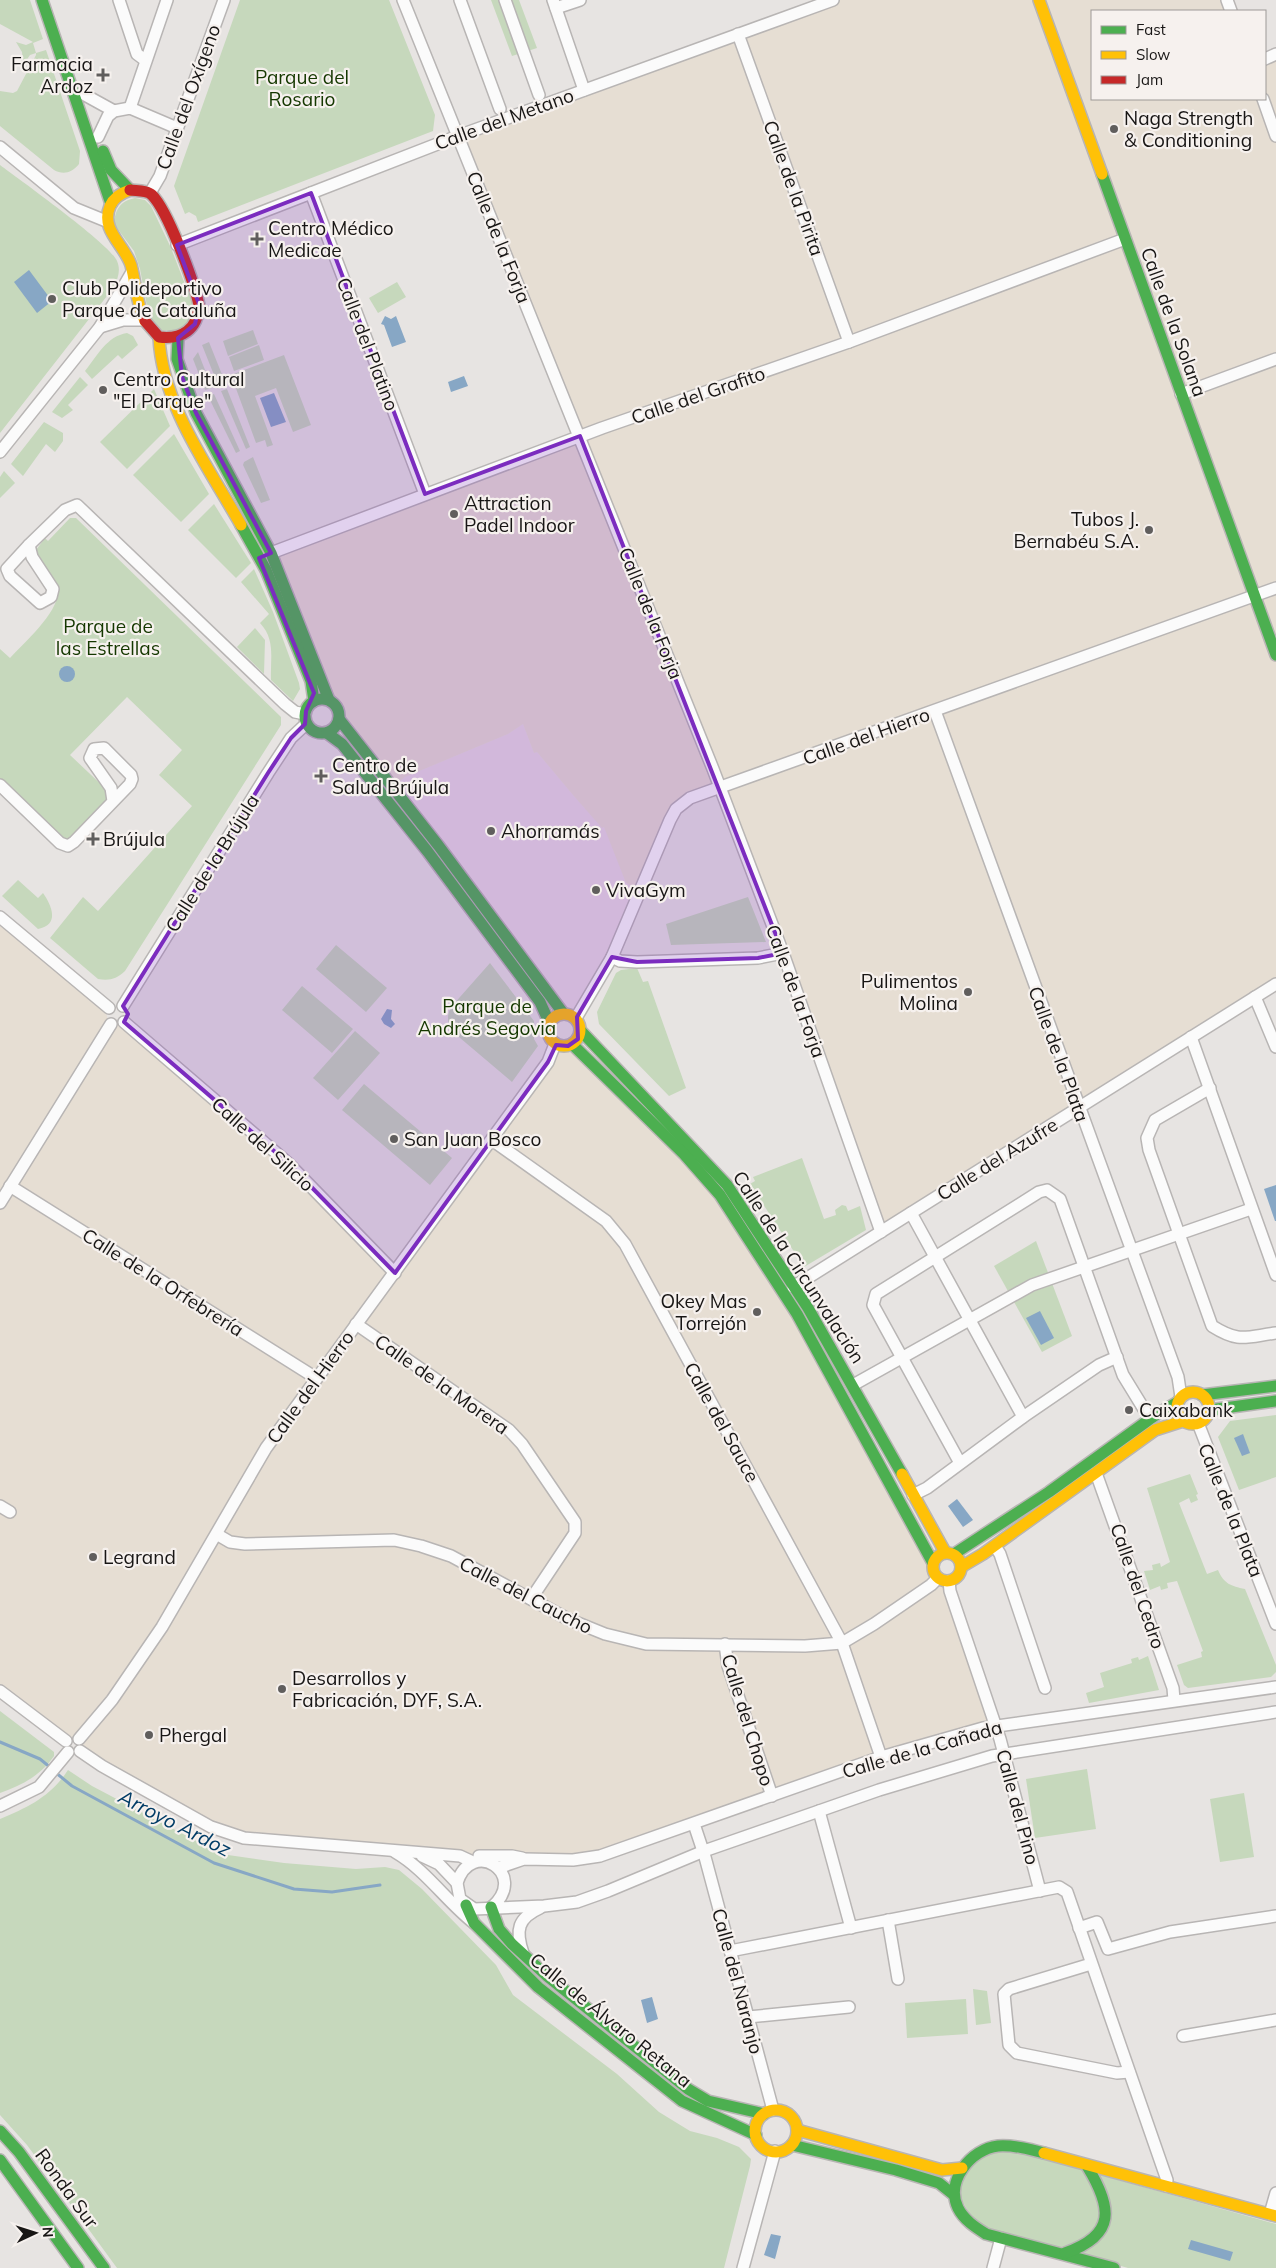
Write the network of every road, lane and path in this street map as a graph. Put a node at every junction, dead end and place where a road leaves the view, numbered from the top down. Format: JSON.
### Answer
{"nodes":[{"id":1,"x":42,"y":0,"type":"edge"},
{"id":2,"x":53,"y":0,"type":"edge"},
{"id":3,"x":120,"y":0,"type":"edge"},
{"id":4,"x":167,"y":0,"type":"edge"},
{"id":5,"x":224,"y":0,"type":"edge"},
{"id":6,"x":404,"y":0,"type":"edge"},
{"id":7,"x":460,"y":0,"type":"edge"},
{"id":8,"x":505,"y":0,"type":"edge"},
{"id":9,"x":580,"y":0,"type":"edge"},
{"id":10,"x":833,"y":0,"type":"edge"},
{"id":11,"x":1039,"y":0,"type":"edge"},
{"id":12,"x":554,"y":4,"type":"edge"},
{"id":13,"x":806,"y":5,"type":"edge"},
{"id":14,"x":738,"y":34,"type":"junction"},
{"id":15,"x":145,"y":60,"type":"junction"},
{"id":16,"x":584,"y":90,"type":"junction"},
{"id":17,"x":85,"y":95,"type":"junction"},
{"id":18,"x":539,"y":95,"type":"dead end"},
{"id":19,"x":1263,"y":100,"type":"edge"},
{"id":20,"x":130,"y":108,"type":"junction"},
{"id":21,"x":500,"y":109,"type":"dead end"},
{"id":22,"x":114,"y":111,"type":"junction"},
{"id":23,"x":177,"y":128,"type":"junction"},
{"id":24,"x":98,"y":136,"type":"junction"},
{"id":25,"x":458,"y":136,"type":"junction"},
{"id":26,"x":1276,"y":136,"type":"edge"},
{"id":27,"x":0,"y":147,"type":"edge"},
{"id":28,"x":130,"y":190,"type":"junction"},
{"id":29,"x":150,"y":193,"type":"junction"},
{"id":30,"x":311,"y":193,"type":"junction"},
{"id":31,"x":111,"y":204,"type":"junction"},
{"id":32,"x":106,"y":221,"type":"junction"},
{"id":33,"x":1125,"y":239,"type":"junction"},
{"id":34,"x":177,"y":245,"type":"junction"},
{"id":35,"x":132,"y":272,"type":"junction"},
{"id":36,"x":143,"y":320,"type":"junction"},
{"id":37,"x":100,"y":327,"type":"junction"},
{"id":38,"x":159,"y":337,"type":"junction"},
{"id":39,"x":178,"y":338,"type":"junction"},
{"id":40,"x":849,"y":342,"type":"junction"},
{"id":41,"x":1276,"y":359,"type":"edge"},
{"id":42,"x":1181,"y":394,"type":"junction"},
{"id":43,"x":580,"y":436,"type":"junction"},
{"id":44,"x":0,"y":452,"type":"edge"},
{"id":45,"x":425,"y":494,"type":"junction"},
{"id":46,"x":29,"y":546,"type":"junction"},
{"id":47,"x":271,"y":553,"type":"junction"},
{"id":48,"x":260,"y":558,"type":"junction"},
{"id":49,"x":1276,"y":588,"type":"edge"},
{"id":50,"x":1254,"y":595,"type":"junction"},
{"id":51,"x":1276,"y":655,"type":"edge"},
{"id":52,"x":329,"y":700,"type":"junction"},
{"id":53,"x":314,"y":701,"type":"junction"},
{"id":54,"x":935,"y":712,"type":"junction"},
{"id":55,"x":306,"y":719,"type":"junction"},
{"id":56,"x":339,"y":720,"type":"junction"},
{"id":57,"x":327,"y":733,"type":"junction"},
{"id":58,"x":0,"y":785,"type":"edge"},
{"id":59,"x":720,"y":787,"type":"junction"},
{"id":60,"x":112,"y":800,"type":"dead end"},
{"id":61,"x":0,"y":917,"type":"edge"},
{"id":62,"x":783,"y":953,"type":"junction"},
{"id":63,"x":612,"y":957,"type":"junction"},
{"id":64,"x":1276,"y":984,"type":"edge"},
{"id":65,"x":1255,"y":997,"type":"junction"},
{"id":66,"x":123,"y":1006,"type":"junction"},
{"id":67,"x":109,"y":1008,"type":"junction"},
{"id":68,"x":563,"y":1013,"type":"junction"},
{"id":69,"x":576,"y":1018,"type":"junction"},
{"id":70,"x":124,"y":1022,"type":"junction"},
{"id":71,"x":549,"y":1022,"type":"junction"},
{"id":72,"x":112,"y":1024,"type":"junction"},
{"id":73,"x":581,"y":1032,"type":"junction"},
{"id":74,"x":1191,"y":1037,"type":"junction"},
{"id":75,"x":555,"y":1044,"type":"junction"},
{"id":76,"x":572,"y":1044,"type":"junction"},
{"id":77,"x":1276,"y":1044,"type":"edge"},
{"id":78,"x":1210,"y":1088,"type":"junction"},
{"id":79,"x":1079,"y":1108,"type":"junction"},
{"id":80,"x":492,"y":1140,"type":"junction"},
{"id":81,"x":10,"y":1186,"type":"junction"},
{"id":82,"x":0,"y":1202,"type":"edge"},
{"id":83,"x":1251,"y":1209,"type":"junction"},
{"id":84,"x":911,"y":1213,"type":"junction"},
{"id":85,"x":881,"y":1232,"type":"junction"},
{"id":86,"x":1179,"y":1235,"type":"junction"},
{"id":87,"x":1133,"y":1252,"type":"junction"},
{"id":88,"x":936,"y":1257,"type":"junction"},
{"id":89,"x":1084,"y":1268,"type":"junction"},
{"id":90,"x":394,"y":1273,"type":"junction"},
{"id":91,"x":1276,"y":1275,"type":"edge"},
{"id":92,"x":793,"y":1287,"type":"junction"},
{"id":93,"x":970,"y":1321,"type":"junction"},
{"id":94,"x":356,"y":1324,"type":"junction"},
{"id":95,"x":1276,"y":1333,"type":"edge"},
{"id":96,"x":1117,"y":1356,"type":"junction"},
{"id":97,"x":903,"y":1358,"type":"junction"},
{"id":98,"x":316,"y":1378,"type":"junction"},
{"id":99,"x":853,"y":1385,"type":"junction"},
{"id":100,"x":1276,"y":1386,"type":"edge"},
{"id":101,"x":1202,"y":1395,"type":"junction"},
{"id":102,"x":1179,"y":1400,"type":"junction"},
{"id":103,"x":1276,"y":1401,"type":"edge"},
{"id":104,"x":1208,"y":1414,"type":"junction"},
{"id":105,"x":1024,"y":1417,"type":"junction"},
{"id":106,"x":1150,"y":1419,"type":"junction"},
{"id":107,"x":1182,"y":1420,"type":"junction"},
{"id":108,"x":1198,"y":1423,"type":"junction"},
{"id":109,"x":960,"y":1463,"type":"junction"},
{"id":110,"x":1096,"y":1473,"type":"junction"},
{"id":111,"x":913,"y":1495,"type":"junction"},
{"id":112,"x":218,"y":1535,"type":"junction"},
{"id":113,"x":995,"y":1546,"type":"junction"},
{"id":114,"x":950,"y":1553,"type":"junction"},
{"id":115,"x":933,"y":1563,"type":"junction"},
{"id":116,"x":961,"y":1567,"type":"junction"},
{"id":117,"x":943,"y":1579,"type":"junction"},
{"id":118,"x":531,"y":1599,"type":"junction"},
{"id":119,"x":1276,"y":1624,"type":"edge"},
{"id":120,"x":842,"y":1643,"type":"junction"},
{"id":121,"x":725,"y":1644,"type":"junction"},
{"id":122,"x":1276,"y":1687,"type":"edge"},
{"id":123,"x":1045,"y":1688,"type":"dead end"},
{"id":124,"x":0,"y":1691,"type":"edge"},
{"id":125,"x":1174,"y":1700,"type":"junction"},
{"id":126,"x":1276,"y":1712,"type":"edge"},
{"id":127,"x":996,"y":1726,"type":"junction"},
{"id":128,"x":73,"y":1746,"type":"junction"},
{"id":129,"x":1004,"y":1754,"type":"junction"},
{"id":130,"x":881,"y":1757,"type":"junction"},
{"id":131,"x":772,"y":1796,"type":"junction"},
{"id":132,"x":0,"y":1806,"type":"edge"},
{"id":133,"x":819,"y":1811,"type":"junction"},
{"id":134,"x":694,"y":1824,"type":"junction"},
{"id":135,"x":394,"y":1851,"type":"junction"},
{"id":136,"x":704,"y":1851,"type":"junction"},
{"id":137,"x":416,"y":1853,"type":"junction"},
{"id":138,"x":460,"y":1856,"type":"junction"},
{"id":139,"x":524,"y":1859,"type":"junction"},
{"id":140,"x":472,"y":1862,"type":"junction"},
{"id":141,"x":498,"y":1868,"type":"junction"},
{"id":142,"x":457,"y":1882,"type":"junction"},
{"id":143,"x":1040,"y":1891,"type":"junction"},
{"id":144,"x":466,"y":1905,"type":"junction"},
{"id":145,"x":544,"y":1906,"type":"junction"},
{"id":146,"x":492,"y":1907,"type":"junction"},
{"id":147,"x":1276,"y":1916,"type":"edge"},
{"id":148,"x":888,"y":1920,"type":"junction"},
{"id":149,"x":474,"y":1923,"type":"junction"},
{"id":150,"x":851,"y":1928,"type":"junction"},
{"id":151,"x":1079,"y":1928,"type":"junction"},
{"id":152,"x":730,"y":1951,"type":"junction"},
{"id":153,"x":524,"y":1954,"type":"junction"},
{"id":154,"x":1091,"y":1964,"type":"junction"},
{"id":155,"x":898,"y":1980,"type":"dead end"},
{"id":156,"x":849,"y":2007,"type":"dead end"},
{"id":157,"x":748,"y":2017,"type":"junction"},
{"id":158,"x":1276,"y":2020,"type":"edge"},
{"id":159,"x":1183,"y":2036,"type":"dead end"},
{"id":160,"x":1130,"y":2072,"type":"junction"},
{"id":161,"x":769,"y":2112,"type":"junction"},
{"id":162,"x":0,"y":2130,"type":"edge"},
{"id":163,"x":797,"y":2130,"type":"junction"},
{"id":164,"x":756,"y":2135,"type":"junction"},
{"id":165,"x":792,"y":2145,"type":"junction"},
{"id":166,"x":775,"y":2152,"type":"junction"},
{"id":167,"x":0,"y":2160,"type":"edge"},
{"id":168,"x":1087,"y":2166,"type":"junction"},
{"id":169,"x":962,"y":2168,"type":"junction"},
{"id":170,"x":1166,"y":2186,"type":"junction"},
{"id":171,"x":1276,"y":2193,"type":"edge"},
{"id":172,"x":954,"y":2195,"type":"junction"},
{"id":173,"x":1273,"y":2215,"type":"edge"},
{"id":174,"x":1001,"y":2238,"type":"junction"},
{"id":175,"x":1063,"y":2254,"type":"junction"},
{"id":176,"x":78,"y":2268,"type":"edge"},
{"id":177,"x":104,"y":2268,"type":"edge"},
{"id":178,"x":743,"y":2268,"type":"edge"},
{"id":179,"x":993,"y":2268,"type":"edge"},
{"id":180,"x":1114,"y":2268,"type":"edge"}],
"edges":[{"from":1,"to":31,"type":"street"},
{"from":2,"to":17,"type":"street"},
{"from":3,"to":15,"type":"street"},
{"from":4,"to":15,"type":"street"},
{"from":5,"to":23,"type":"street","name":"Calle del Oxígeno"},
{"from":6,"to":25,"type":"street","name":"Calle de la Forja"},
{"from":7,"to":21,"type":"street"},
{"from":8,"to":18,"type":"street"},
{"from":9,"to":12,"type":"street"},
{"from":10,"to":13,"type":"street","name":"Calle del Metano"},
{"from":11,"to":33,"type":"street","name":"Calle de la Solana"},
{"from":12,"to":16,"type":"street"},
{"from":13,"to":14,"type":"street","name":"Calle del Metano"},
{"from":14,"to":16,"type":"street","name":"Calle del Metano"},
{"from":14,"to":40,"type":"street","name":"Calle de la Pirita"},
{"from":15,"to":20,"type":"street"},
{"from":16,"to":25,"type":"street","name":"Calle del Metano"},
{"from":17,"to":22,"type":"street"},
{"from":17,"to":24,"type":"street"},
{"from":19,"to":26,"type":"street"},
{"from":20,"to":22,"type":"street"},
{"from":20,"to":23,"type":"street"},
{"from":22,"to":24,"type":"street"},
{"from":23,"to":29,"type":"street","name":"Calle del Oxígeno"},
{"from":24,"to":28,"type":"street"},
{"from":25,"to":30,"type":"street","name":"Calle del Metano"},
{"from":25,"to":43,"type":"street","name":"Calle de la Forja"},
{"from":27,"to":32,"type":"street"},
{"from":28,"to":29,"type":"street"},
{"from":28,"to":31,"type":"street"},
{"from":29,"to":34,"type":"street"},
{"from":30,"to":34,"type":"street","name":"Calle del Metano"},
{"from":30,"to":45,"type":"street","name":"Calle del Platino"},
{"from":31,"to":32,"type":"street"},
{"from":32,"to":35,"type":"street"},
{"from":33,"to":40,"type":"street","name":"Calle del Grafito"},
{"from":33,"to":42,"type":"street","name":"Calle de la Solana"},
{"from":34,"to":39,"type":"street"},
{"from":35,"to":36,"type":"street"},
{"from":35,"to":37,"type":"street"},
{"from":36,"to":37,"type":"street"},
{"from":36,"to":38,"type":"street"},
{"from":37,"to":44,"type":"street"},
{"from":38,"to":39,"type":"street"},
{"from":38,"to":48,"type":"street"},
{"from":39,"to":47,"type":"street"},
{"from":40,"to":43,"type":"street","name":"Calle del Grafito"},
{"from":41,"to":42,"type":"street"},
{"from":42,"to":50,"type":"street","name":"Calle de la Solana"},
{"from":43,"to":45,"type":"street","name":"Calle del Grafito"},
{"from":43,"to":59,"type":"street","name":"Calle de la Forja"},
{"from":45,"to":47,"type":"street","name":"Calle del Grafito"},
{"from":46,"to":46,"type":"street"},
{"from":46,"to":55,"type":"street"},
{"from":47,"to":48,"type":"street"},
{"from":47,"to":52,"type":"street"},
{"from":48,"to":53,"type":"street"},
{"from":49,"to":50,"type":"street","name":"Calle del Hierro"},
{"from":50,"to":51,"type":"street","name":"Calle de la Solana"},
{"from":50,"to":54,"type":"street","name":"Calle del Hierro"},
{"from":52,"to":53,"type":"street"},
{"from":52,"to":56,"type":"street"},
{"from":53,"to":55,"type":"street"},
{"from":54,"to":59,"type":"street","name":"Calle del Hierro"},
{"from":54,"to":79,"type":"street","name":"Calle de la Plata"},
{"from":55,"to":57,"type":"street"},
{"from":55,"to":66,"type":"street","name":"Calle de la Brújula"},
{"from":56,"to":57,"type":"street"},
{"from":56,"to":68,"type":"street"},
{"from":57,"to":71,"type":"street"},
{"from":58,"to":60,"type":"street"},
{"from":59,"to":62,"type":"street","name":"Calle de la Forja"},
{"from":59,"to":63,"type":"street","name":"Calle del Hierro"},
{"from":61,"to":67,"type":"street"},
{"from":62,"to":63,"type":"street"},
{"from":62,"to":85,"type":"street","name":"Calle de la Forja"},
{"from":63,"to":69,"type":"street","name":"Calle del Hierro"},
{"from":64,"to":65,"type":"street","name":"Calle del Azufre"},
{"from":65,"to":74,"type":"street","name":"Calle del Azufre"},
{"from":65,"to":77,"type":"street"},
{"from":66,"to":67,"type":"street"},
{"from":66,"to":70,"type":"street"},
{"from":67,"to":72,"type":"street"},
{"from":68,"to":69,"type":"street"},
{"from":68,"to":71,"type":"street"},
{"from":69,"to":73,"type":"street"},
{"from":70,"to":72,"type":"street"},
{"from":70,"to":90,"type":"street","name":"Calle del Silicio"},
{"from":71,"to":75,"type":"street"},
{"from":72,"to":81,"type":"street"},
{"from":73,"to":76,"type":"street"},
{"from":73,"to":92,"type":"street","name":"Calle de la Circunvalación"},
{"from":74,"to":78,"type":"street"},
{"from":74,"to":79,"type":"street","name":"Calle del Azufre"},
{"from":75,"to":76,"type":"street"},
{"from":75,"to":80,"type":"street","name":"Calle del Hierro"},
{"from":76,"to":115,"type":"street","name":"Calle de la Circunvalación"},
{"from":78,"to":83,"type":"street"},
{"from":78,"to":86,"type":"street"},
{"from":79,"to":84,"type":"street","name":"Calle del Azufre"},
{"from":79,"to":87,"type":"street","name":"Calle de la Plata"},
{"from":80,"to":90,"type":"street","name":"Calle del Hierro"},
{"from":80,"to":120,"type":"street","name":"Calle del Sauce"},
{"from":81,"to":82,"type":"street"},
{"from":81,"to":98,"type":"street","name":"Calle de la Orfebrería"},
{"from":83,"to":86,"type":"street"},
{"from":83,"to":91,"type":"street"},
{"from":84,"to":85,"type":"street","name":"Calle del Azufre"},
{"from":84,"to":88,"type":"street"},
{"from":85,"to":92,"type":"street","name":"Calle del Azufre"},
{"from":86,"to":87,"type":"street"},
{"from":86,"to":95,"type":"street"},
{"from":87,"to":89,"type":"street"},
{"from":87,"to":102,"type":"street","name":"Calle de la Plata"},
{"from":88,"to":89,"type":"street"},
{"from":88,"to":93,"type":"street"},
{"from":88,"to":97,"type":"street"},
{"from":89,"to":93,"type":"street"},
{"from":89,"to":96,"type":"street"},
{"from":90,"to":94,"type":"street","name":"Calle del Hierro"},
{"from":92,"to":99,"type":"street","name":"Calle de la Circunvalación"},
{"from":93,"to":97,"type":"street"},
{"from":93,"to":105,"type":"street"},
{"from":94,"to":98,"type":"street","name":"Calle del Hierro"},
{"from":94,"to":118,"type":"street","name":"Calle de la Morera"},
{"from":96,"to":105,"type":"street"},
{"from":96,"to":106,"type":"street"},
{"from":97,"to":99,"type":"street"},
{"from":97,"to":109,"type":"street"},
{"from":98,"to":112,"type":"street","name":"Calle del Hierro"},
{"from":99,"to":111,"type":"street","name":"Calle de la Circunvalación"},
{"from":100,"to":101,"type":"street"},
{"from":101,"to":102,"type":"street"},
{"from":101,"to":104,"type":"street"},
{"from":102,"to":106,"type":"street"},
{"from":102,"to":107,"type":"street"},
{"from":103,"to":104,"type":"street"},
{"from":104,"to":108,"type":"street"},
{"from":105,"to":109,"type":"street"},
{"from":106,"to":114,"type":"street"},
{"from":107,"to":108,"type":"street"},
{"from":107,"to":110,"type":"street"},
{"from":108,"to":119,"type":"street","name":"Calle de la Plata"},
{"from":109,"to":111,"type":"street"},
{"from":110,"to":113,"type":"street"},
{"from":110,"to":125,"type":"street","name":"Calle del Cedro"},
{"from":111,"to":114,"type":"street","name":"Calle de la Circunvalación"},
{"from":112,"to":118,"type":"street","name":"Calle del Caucho"},
{"from":112,"to":128,"type":"street","name":"Calle del Hierro"},
{"from":113,"to":116,"type":"street"},
{"from":113,"to":123,"type":"street"},
{"from":114,"to":115,"type":"street"},
{"from":114,"to":116,"type":"street"},
{"from":115,"to":117,"type":"street"},
{"from":116,"to":117,"type":"street"},
{"from":117,"to":120,"type":"street","name":"Calle del Caucho"},
{"from":117,"to":127,"type":"street","name":"Calle del Pino"},
{"from":118,"to":121,"type":"street","name":"Calle del Caucho"},
{"from":120,"to":121,"type":"street","name":"Calle del Caucho"},
{"from":120,"to":130,"type":"street","name":"Calle del Sauce"},
{"from":121,"to":131,"type":"street","name":"Calle del Chopo"},
{"from":122,"to":125,"type":"street","name":"Calle de la Cañada"},
{"from":124,"to":128,"type":"street","name":"Calle de la Cañada"},
{"from":125,"to":127,"type":"street","name":"Calle de la Cañada"},
{"from":126,"to":129,"type":"street","name":"Calle de la Cañada"},
{"from":127,"to":129,"type":"street","name":"Calle del Pino"},
{"from":127,"to":130,"type":"street","name":"Calle de la Cañada"},
{"from":128,"to":132,"type":"street","name":"Calle del Hierro"},
{"from":128,"to":135,"type":"street","name":"Calle de la Cañada"},
{"from":129,"to":133,"type":"street","name":"Calle de la Cañada"},
{"from":129,"to":143,"type":"street","name":"Calle del Pino"},
{"from":130,"to":131,"type":"street","name":"Calle de la Cañada"},
{"from":131,"to":134,"type":"street","name":"Calle de la Cañada"},
{"from":133,"to":136,"type":"street","name":"Calle de la Cañada"},
{"from":133,"to":150,"type":"street"},
{"from":134,"to":136,"type":"street"},
{"from":134,"to":139,"type":"street","name":"Calle de la Cañada"},
{"from":135,"to":137,"type":"street","name":"Calle de la Cañada"},
{"from":135,"to":149,"type":"street"},
{"from":136,"to":145,"type":"street","name":"Calle de la Cañada"},
{"from":136,"to":152,"type":"street","name":"Calle del Naranjo"},
{"from":137,"to":138,"type":"street","name":"Calle de la Cañada"},
{"from":137,"to":142,"type":"street","name":"Calle de la Cañada"},
{"from":138,"to":139,"type":"street","name":"Calle de la Cañada"},
{"from":138,"to":140,"type":"street","name":"Calle de la Cañada"},
{"from":139,"to":141,"type":"street","name":"Calle de la Cañada"},
{"from":140,"to":141,"type":"street"},
{"from":140,"to":142,"type":"street"},
{"from":141,"to":146,"type":"street"},
{"from":142,"to":144,"type":"street"},
{"from":143,"to":148,"type":"street"},
{"from":143,"to":151,"type":"street"},
{"from":144,"to":146,"type":"street"},
{"from":144,"to":149,"type":"street","name":"Calle de Álvaro Retana"},
{"from":145,"to":146,"type":"street","name":"Calle de la Cañada"},
{"from":145,"to":153,"type":"street","name":"Calle de Álvaro Retana"},
{"from":146,"to":153,"type":"street","name":"Calle de Álvaro Retana"},
{"from":147,"to":151,"type":"street"},
{"from":148,"to":150,"type":"street"},
{"from":148,"to":155,"type":"street"},
{"from":149,"to":164,"type":"street","name":"Calle de Álvaro Retana"},
{"from":150,"to":152,"type":"street"},
{"from":151,"to":154,"type":"street"},
{"from":152,"to":157,"type":"street","name":"Calle del Naranjo"},
{"from":153,"to":161,"type":"street","name":"Calle de Álvaro Retana"},
{"from":154,"to":160,"type":"street"},
{"from":154,"to":160,"type":"street"},
{"from":156,"to":157,"type":"street"},
{"from":157,"to":161,"type":"street","name":"Calle del Naranjo"},
{"from":158,"to":159,"type":"street"},
{"from":160,"to":170,"type":"street"},
{"from":161,"to":163,"type":"street"},
{"from":161,"to":164,"type":"street"},
{"from":162,"to":177,"type":"street","name":"Ronda Sur"},
{"from":163,"to":165,"type":"street"},
{"from":163,"to":169,"type":"street"},
{"from":164,"to":166,"type":"street"},
{"from":165,"to":166,"type":"street"},
{"from":165,"to":172,"type":"street"},
{"from":166,"to":178,"type":"street"},
{"from":167,"to":176,"type":"street","name":"Ronda Sur"},
{"from":168,"to":169,"type":"street"},
{"from":168,"to":170,"type":"street"},
{"from":168,"to":175,"type":"street"},
{"from":169,"to":172,"type":"street"},
{"from":170,"to":173,"type":"street"},
{"from":171,"to":173,"type":"street"},
{"from":172,"to":174,"type":"street"},
{"from":174,"to":175,"type":"street"},
{"from":174,"to":179,"type":"street"},
{"from":175,"to":180,"type":"street"}]}
